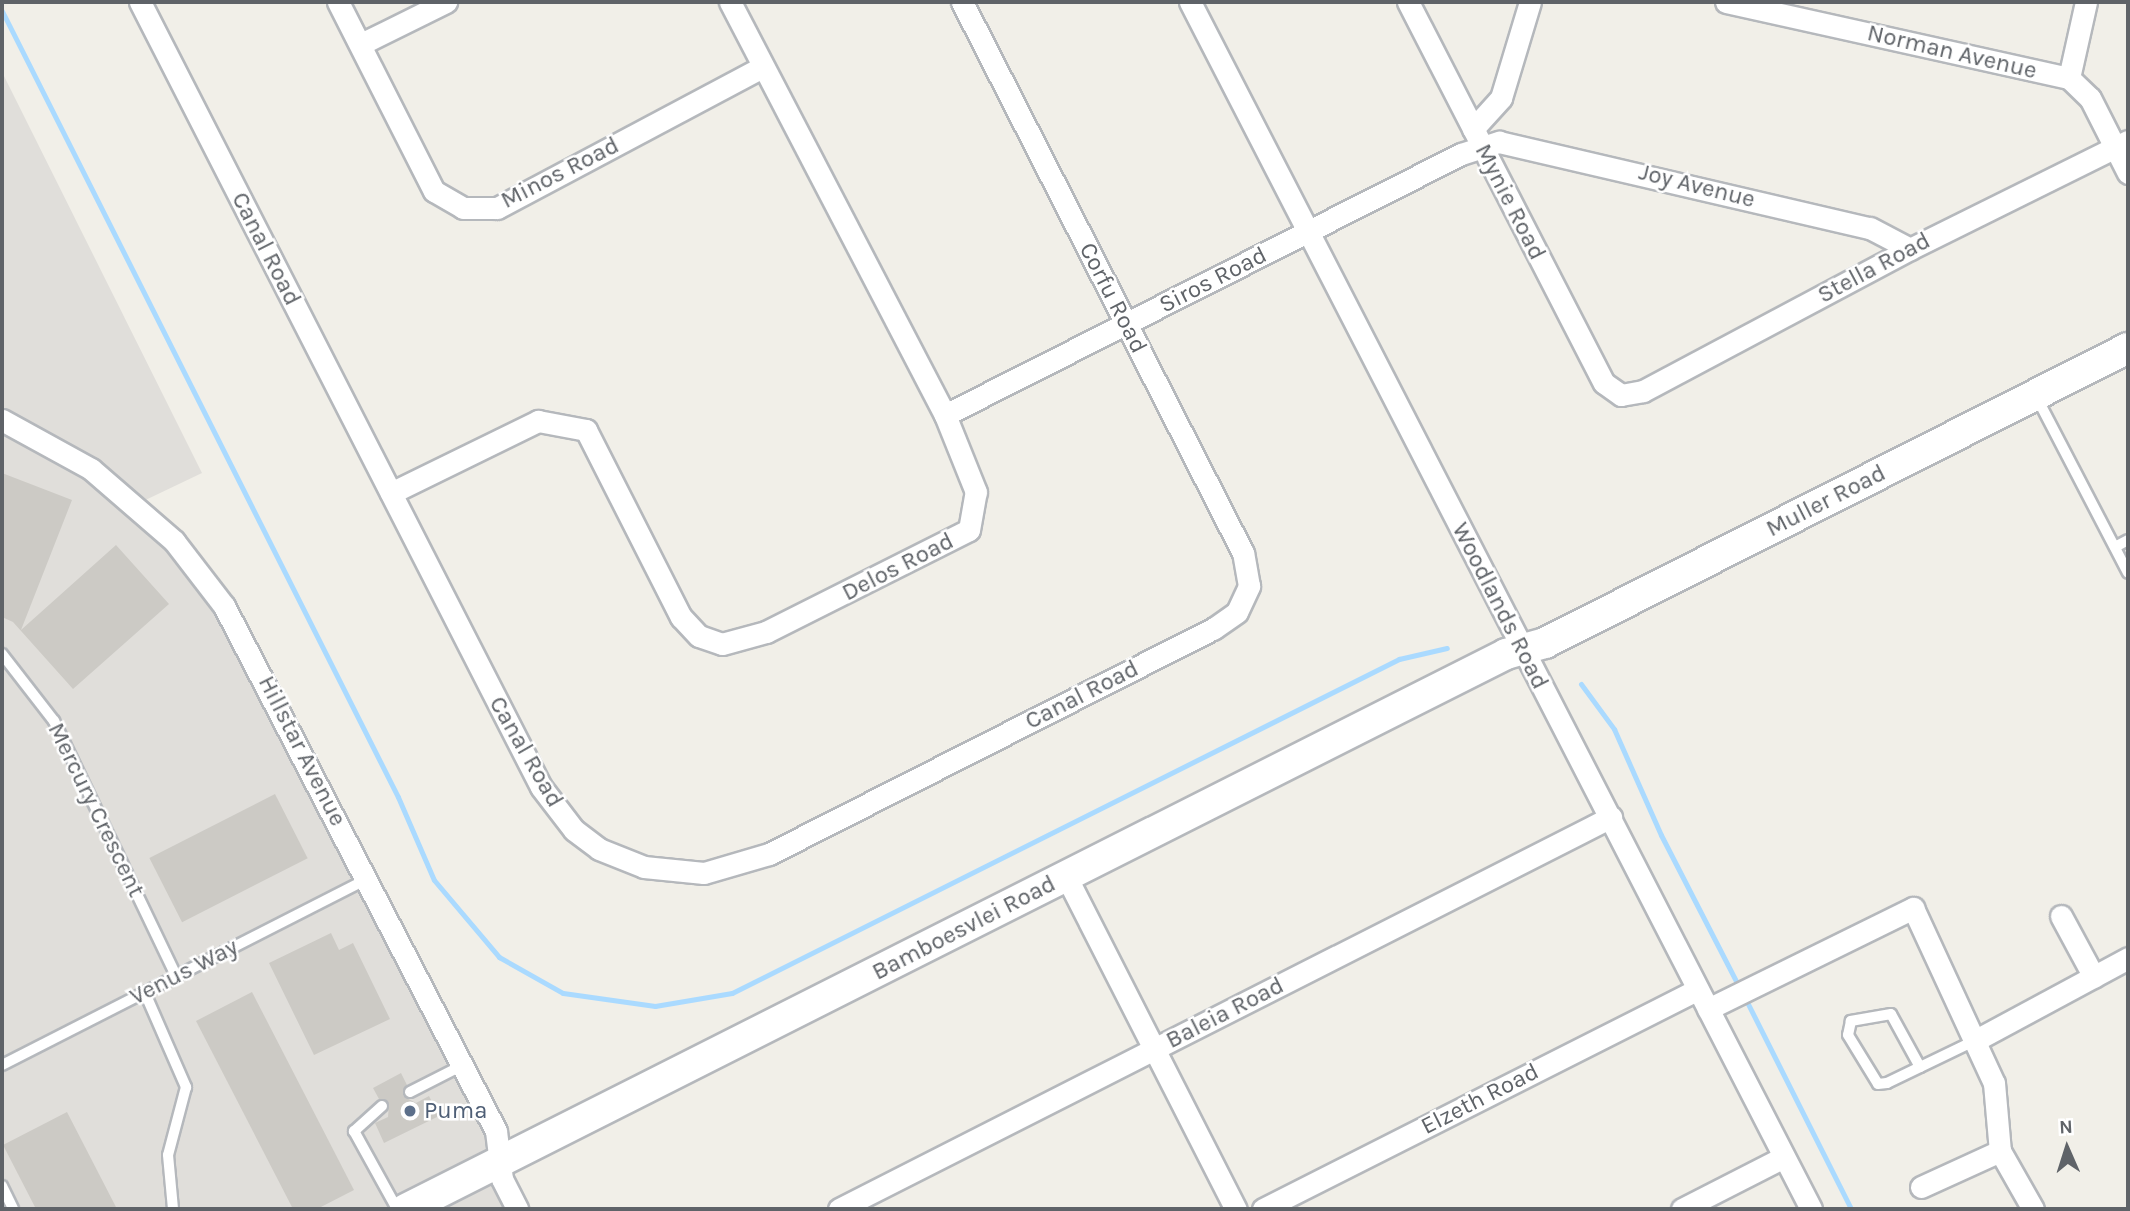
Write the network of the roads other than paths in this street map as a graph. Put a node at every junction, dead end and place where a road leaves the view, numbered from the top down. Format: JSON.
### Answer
{"nodes":[{"id":1,"x":140,"y":2,"type":"edge"},
{"id":2,"x":338,"y":2,"type":"edge"},
{"id":3,"x":446,"y":2,"type":"edge"},
{"id":4,"x":730,"y":2,"type":"edge"},
{"id":5,"x":962,"y":2,"type":"edge"},
{"id":6,"x":1190,"y":2,"type":"edge"},
{"id":7,"x":1408,"y":2,"type":"edge"},
{"id":8,"x":1530,"y":2,"type":"edge"},
{"id":9,"x":1726,"y":2,"type":"edge"},
{"id":10,"x":2086,"y":2,"type":"edge"},
{"id":11,"x":361,"y":44,"type":"junction"},
{"id":12,"x":760,"y":68,"type":"junction"},
{"id":13,"x":2068,"y":78,"type":"junction"},
{"id":14,"x":1477,"y":138,"type":"junction"},
{"id":15,"x":2122,"y":144,"type":"edge"},
{"id":16,"x":2128,"y":173,"type":"edge"},
{"id":17,"x":1307,"y":232,"type":"junction"},
{"id":18,"x":1910,"y":249,"type":"junction"},
{"id":19,"x":1126,"y":324,"type":"junction"},
{"id":20,"x":2128,"y":348,"type":"edge"},
{"id":21,"x":1621,"y":395,"type":"joint"},
{"id":22,"x":2036,"y":395,"type":"junction"},
{"id":23,"x":945,"y":415,"type":"junction"},
{"id":24,"x":2,"y":420,"type":"edge"},
{"id":25,"x":391,"y":493,"type":"junction"},
{"id":26,"x":2128,"y":540,"type":"edge"},
{"id":27,"x":2115,"y":547,"type":"junction"},
{"id":28,"x":2128,"y":573,"type":"edge"},
{"id":29,"x":1245,"y":597,"type":"joint"},
{"id":30,"x":1522,"y":650,"type":"junction"},
{"id":31,"x":2,"y":654,"type":"edge"},
{"id":32,"x":1611,"y":817,"type":"junction"},
{"id":33,"x":1066,"y":876,"type":"junction"},
{"id":34,"x":367,"y":879,"type":"junction"},
{"id":35,"x":2061,"y":916,"type":"dead end"},
{"id":36,"x":2128,"y":958,"type":"edge"},
{"id":37,"x":176,"y":976,"type":"junction"},
{"id":38,"x":2094,"y":976,"type":"junction"},
{"id":39,"x":1698,"y":989,"type":"junction"},
{"id":40,"x":145,"y":993,"type":"junction"},
{"id":41,"x":1708,"y":1009,"type":"junction"},
{"id":42,"x":1976,"y":1040,"type":"junction"},
{"id":43,"x":1154,"y":1049,"type":"junction"},
{"id":44,"x":2,"y":1065,"type":"edge"},
{"id":45,"x":461,"y":1066,"type":"junction"},
{"id":46,"x":1920,"y":1067,"type":"junction"},
{"id":47,"x":410,"y":1092,"type":"dead end"},
{"id":48,"x":382,"y":1106,"type":"dead end"},
{"id":49,"x":2000,"y":1151,"type":"junction"},
{"id":50,"x":1784,"y":1157,"type":"junction"},
{"id":51,"x":502,"y":1162,"type":"junction"},
{"id":52,"x":2,"y":1186,"type":"edge"},
{"id":53,"x":1921,"y":1186,"type":"dead end"},
{"id":54,"x":13,"y":1209,"type":"edge"},
{"id":55,"x":173,"y":1209,"type":"edge"},
{"id":56,"x":397,"y":1209,"type":"edge"},
{"id":57,"x":407,"y":1209,"type":"edge"},
{"id":58,"x":517,"y":1209,"type":"edge"},
{"id":59,"x":839,"y":1209,"type":"edge"},
{"id":60,"x":1236,"y":1209,"type":"edge"},
{"id":61,"x":1263,"y":1209,"type":"edge"},
{"id":62,"x":1682,"y":1209,"type":"edge"},
{"id":63,"x":1811,"y":1209,"type":"edge"},
{"id":64,"x":2033,"y":1209,"type":"edge"}],
"edges":[{"from":1,"to":25,"type":"street","name":"Canal Road"},
{"from":2,"to":11,"type":"street","name":"Minos Road"},
{"from":3,"to":11,"type":"street"},
{"from":4,"to":12,"type":"street","name":"Delos Road"},
{"from":5,"to":19,"type":"street","name":"Corfu Road"},
{"from":6,"to":17,"type":"street","name":"Woodlands Road"},
{"from":7,"to":14,"type":"street","name":"Mynie Road"},
{"from":8,"to":14,"type":"street"},
{"from":9,"to":13,"type":"street","name":"Norman Avenue"},
{"from":10,"to":13,"type":"street"},
{"from":11,"to":12,"type":"street","name":"Minos Road"},
{"from":12,"to":23,"type":"street","name":"Delos Road"},
{"from":13,"to":15,"type":"street","name":"Norman Avenue"},
{"from":14,"to":17,"type":"street","name":"Siros Road"},
{"from":14,"to":18,"type":"street","name":"Joy Avenue"},
{"from":14,"to":21,"type":"street","name":"Mynie Road"},
{"from":15,"to":16,"type":"street","name":"Norman Avenue"},
{"from":15,"to":18,"type":"street","name":"Stella Road"},
{"from":17,"to":19,"type":"street","name":"Siros Road"},
{"from":17,"to":30,"type":"street","name":"Woodlands Road"},
{"from":18,"to":21,"type":"street","name":"Stella Road"},
{"from":19,"to":23,"type":"street","name":"Siros Road"},
{"from":19,"to":29,"type":"street","name":"Corfu Road"},
{"from":20,"to":22,"type":"street","name":"Muller Road"},
{"from":22,"to":27,"type":"lane"},
{"from":22,"to":30,"type":"street","name":"Muller Road"},
{"from":23,"to":25,"type":"street","name":"Delos Road"},
{"from":24,"to":34,"type":"street","name":"Hillstar Avenue"},
{"from":25,"to":29,"type":"street","name":"Canal Road"},
{"from":26,"to":27,"type":"lane"},
{"from":27,"to":28,"type":"lane"},
{"from":30,"to":32,"type":"street","name":"Woodlands Road"},
{"from":30,"to":33,"type":"street","name":"Bamboesvlei Road"},
{"from":31,"to":37,"type":"lane","name":"Mercury Crescent"},
{"from":32,"to":39,"type":"street","name":"Woodlands Road"},
{"from":32,"to":43,"type":"street","name":"Baleia Road"},
{"from":33,"to":43,"type":"street"},
{"from":33,"to":51,"type":"street","name":"Bamboesvlei Road"},
{"from":34,"to":37,"type":"lane","name":"Venus Way"},
{"from":34,"to":45,"type":"street","name":"Hillstar Avenue"},
{"from":35,"to":38,"type":"street"},
{"from":36,"to":38,"type":"street"},
{"from":37,"to":40,"type":"lane","name":"Venus Way"},
{"from":38,"to":42,"type":"street"},
{"from":39,"to":41,"type":"street","name":"Woodlands Road"},
{"from":39,"to":61,"type":"street","name":"Elzeth Road"},
{"from":40,"to":44,"type":"lane","name":"Venus Way"},
{"from":40,"to":55,"type":"lane"},
{"from":41,"to":42,"type":"street"},
{"from":41,"to":50,"type":"street","name":"Woodlands Road"},
{"from":42,"to":46,"type":"lane"},
{"from":42,"to":49,"type":"street"},
{"from":43,"to":59,"type":"street","name":"Baleia Road"},
{"from":43,"to":60,"type":"street"},
{"from":45,"to":47,"type":"lane"},
{"from":45,"to":51,"type":"street","name":"Hillstar Avenue"},
{"from":46,"to":46,"type":"lane"},
{"from":48,"to":56,"type":"lane"},
{"from":49,"to":53,"type":"street"},
{"from":49,"to":64,"type":"street"},
{"from":50,"to":62,"type":"street"},
{"from":50,"to":63,"type":"street","name":"Woodlands Road"},
{"from":51,"to":57,"type":"street","name":"Bamboesvlei Road"},
{"from":51,"to":58,"type":"street","name":"Hillstar Avenue"},
{"from":52,"to":54,"type":"lane"}]}
